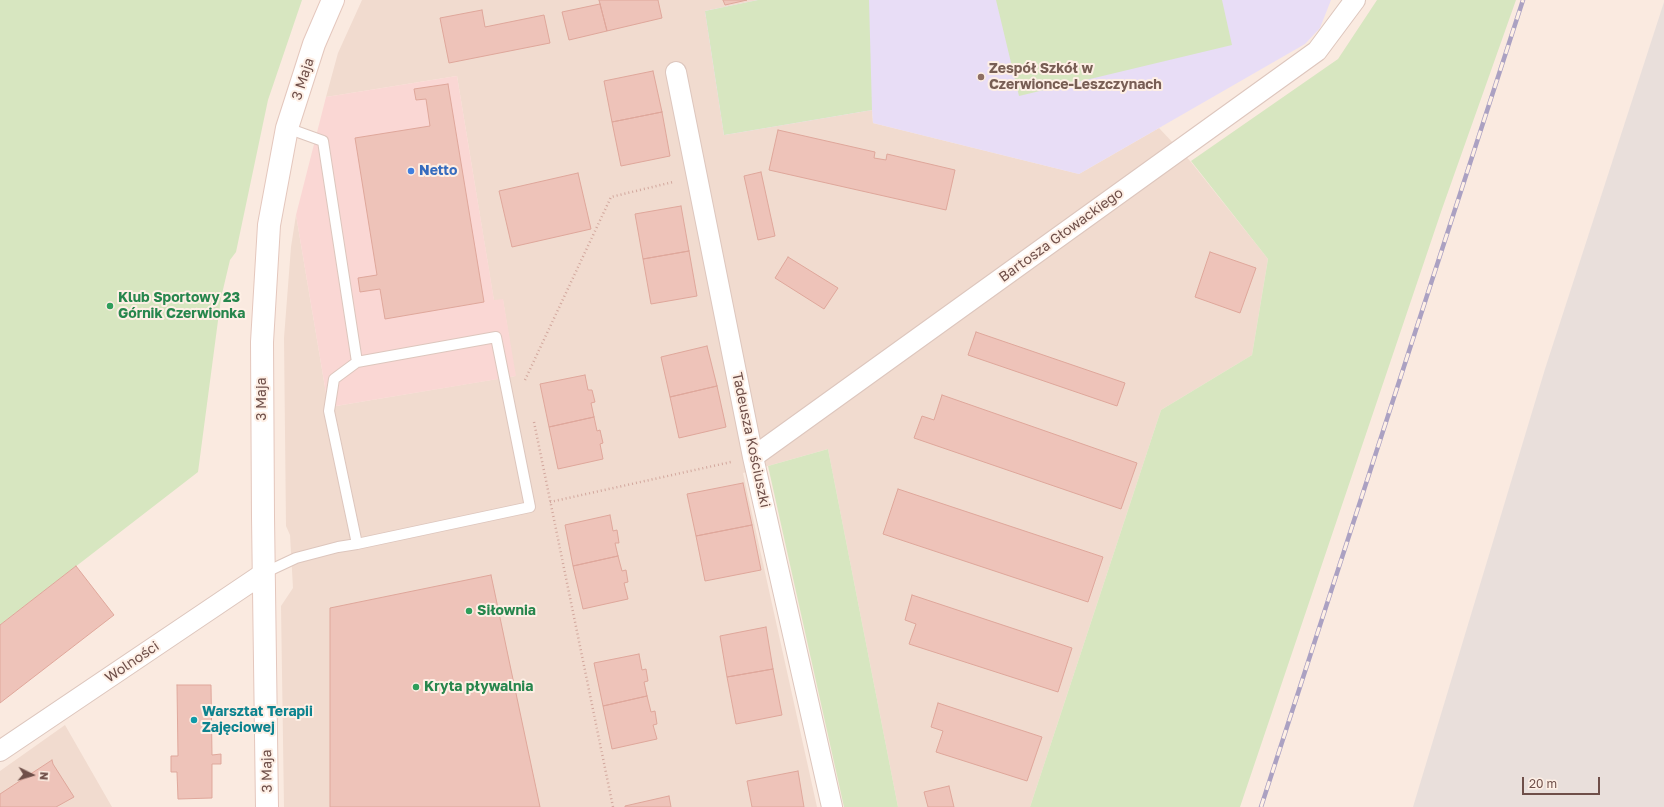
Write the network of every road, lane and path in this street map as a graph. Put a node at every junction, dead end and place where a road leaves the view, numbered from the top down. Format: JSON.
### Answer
{"nodes":[{"id":1,"x":333,"y":0,"type":"edge"},
{"id":2,"x":1356,"y":0,"type":"edge"},
{"id":3,"x":676,"y":72,"type":"dead end"},
{"id":4,"x":287,"y":128,"type":"junction"},
{"id":5,"x":697,"y":177,"type":"junction"},
{"id":6,"x":357,"y":362,"type":"junction"},
{"id":7,"x":527,"y":387,"type":"dead end"},
{"id":8,"x":533,"y":417,"type":"dead end"},
{"id":9,"x":753,"y":457,"type":"junction"},
{"id":10,"x":551,"y":502,"type":"junction"},
{"id":11,"x":530,"y":506,"type":"junction"},
{"id":12,"x":357,"y":544,"type":"junction"},
{"id":13,"x":264,"y":573,"type":"junction"},
{"id":14,"x":0,"y":751,"type":"edge"},
{"id":15,"x":268,"y":807,"type":"edge"},
{"id":16,"x":613,"y":807,"type":"edge"},
{"id":17,"x":832,"y":807,"type":"edge"}],
"edges":[{"from":1,"to":4,"type":"main road","name":"3 Maja"},
{"from":2,"to":9,"type":"street","name":"Bartosza Głowackiego"},
{"from":3,"to":5,"type":"street","name":"Tadeusza Kościuszki"},
{"from":4,"to":6,"type":"lane"},
{"from":4,"to":13,"type":"main road","name":"3 Maja"},
{"from":5,"to":7,"type":"path"},
{"from":5,"to":9,"type":"street","name":"Tadeusza Kościuszki"},
{"from":6,"to":11,"type":"lane"},
{"from":6,"to":12,"type":"lane"},
{"from":8,"to":10,"type":"path"},
{"from":9,"to":10,"type":"path"},
{"from":9,"to":17,"type":"street","name":"Tadeusza Kościuszki"},
{"from":10,"to":11,"type":"path"},
{"from":10,"to":16,"type":"path"},
{"from":11,"to":12,"type":"lane"},
{"from":12,"to":13,"type":"lane"},
{"from":13,"to":14,"type":"street","name":"Wolności"},
{"from":13,"to":15,"type":"main road","name":"3 Maja"}]}
